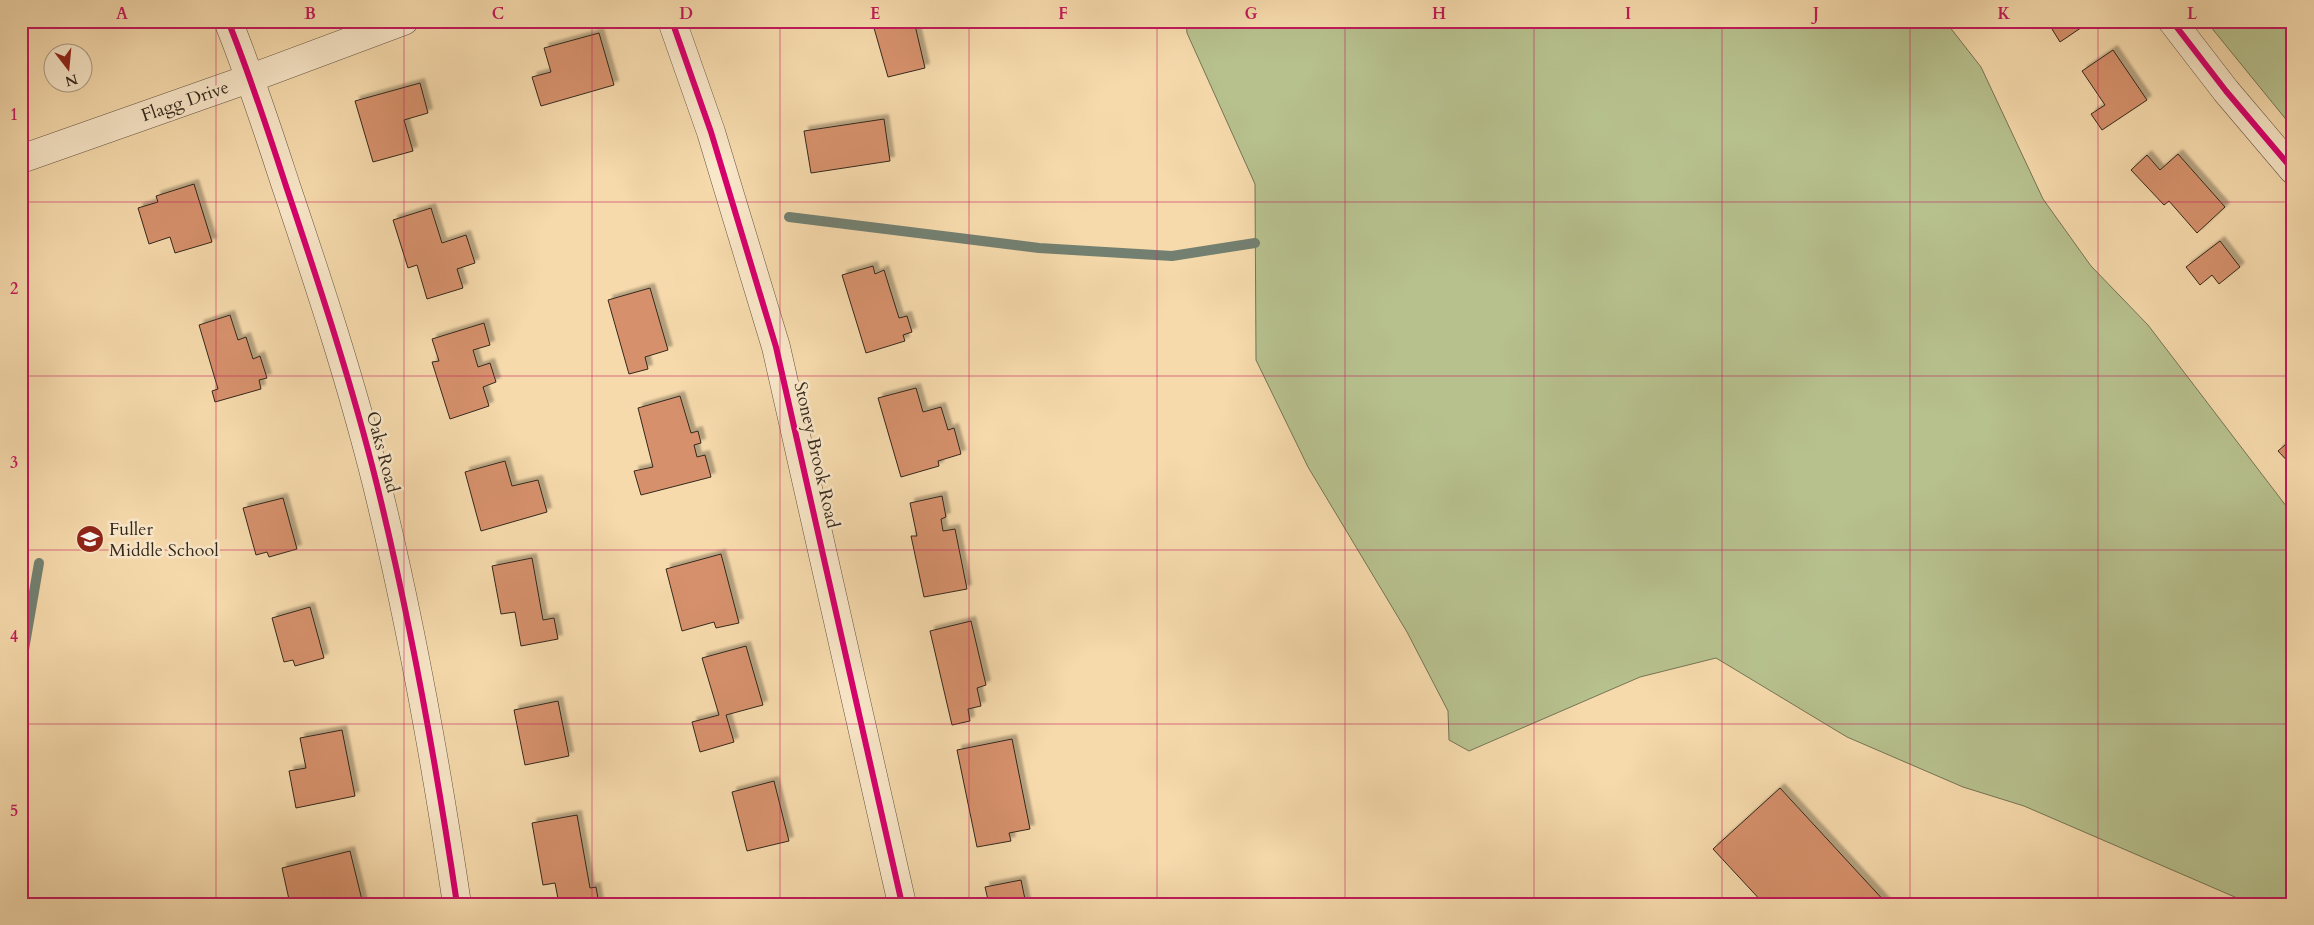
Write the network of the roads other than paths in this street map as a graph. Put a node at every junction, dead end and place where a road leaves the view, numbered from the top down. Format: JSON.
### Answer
{"nodes":[{"id":1,"x":228,"y":21,"type":"edge"},
{"id":2,"x":404,"y":21,"type":"edge"},
{"id":3,"x":672,"y":21,"type":"edge"},
{"id":4,"x":2172,"y":21,"type":"edge"},
{"id":5,"x":251,"y":78,"type":"junction"},
{"id":6,"x":21,"y":159,"type":"edge"},
{"id":7,"x":2293,"y":170,"type":"edge"},
{"id":8,"x":457,"y":904,"type":"edge"},
{"id":9,"x":902,"y":904,"type":"edge"}],
"edges":[{"from":1,"to":5,"type":"street","name":"Oaks Road"},
{"from":2,"to":5,"type":"street","name":"Flagg Drive"},
{"from":3,"to":9,"type":"street","name":"Stoney Brook Road"},
{"from":4,"to":7,"type":"street"},
{"from":5,"to":6,"type":"street","name":"Flagg Drive"},
{"from":5,"to":8,"type":"street","name":"Oaks Road"}]}
